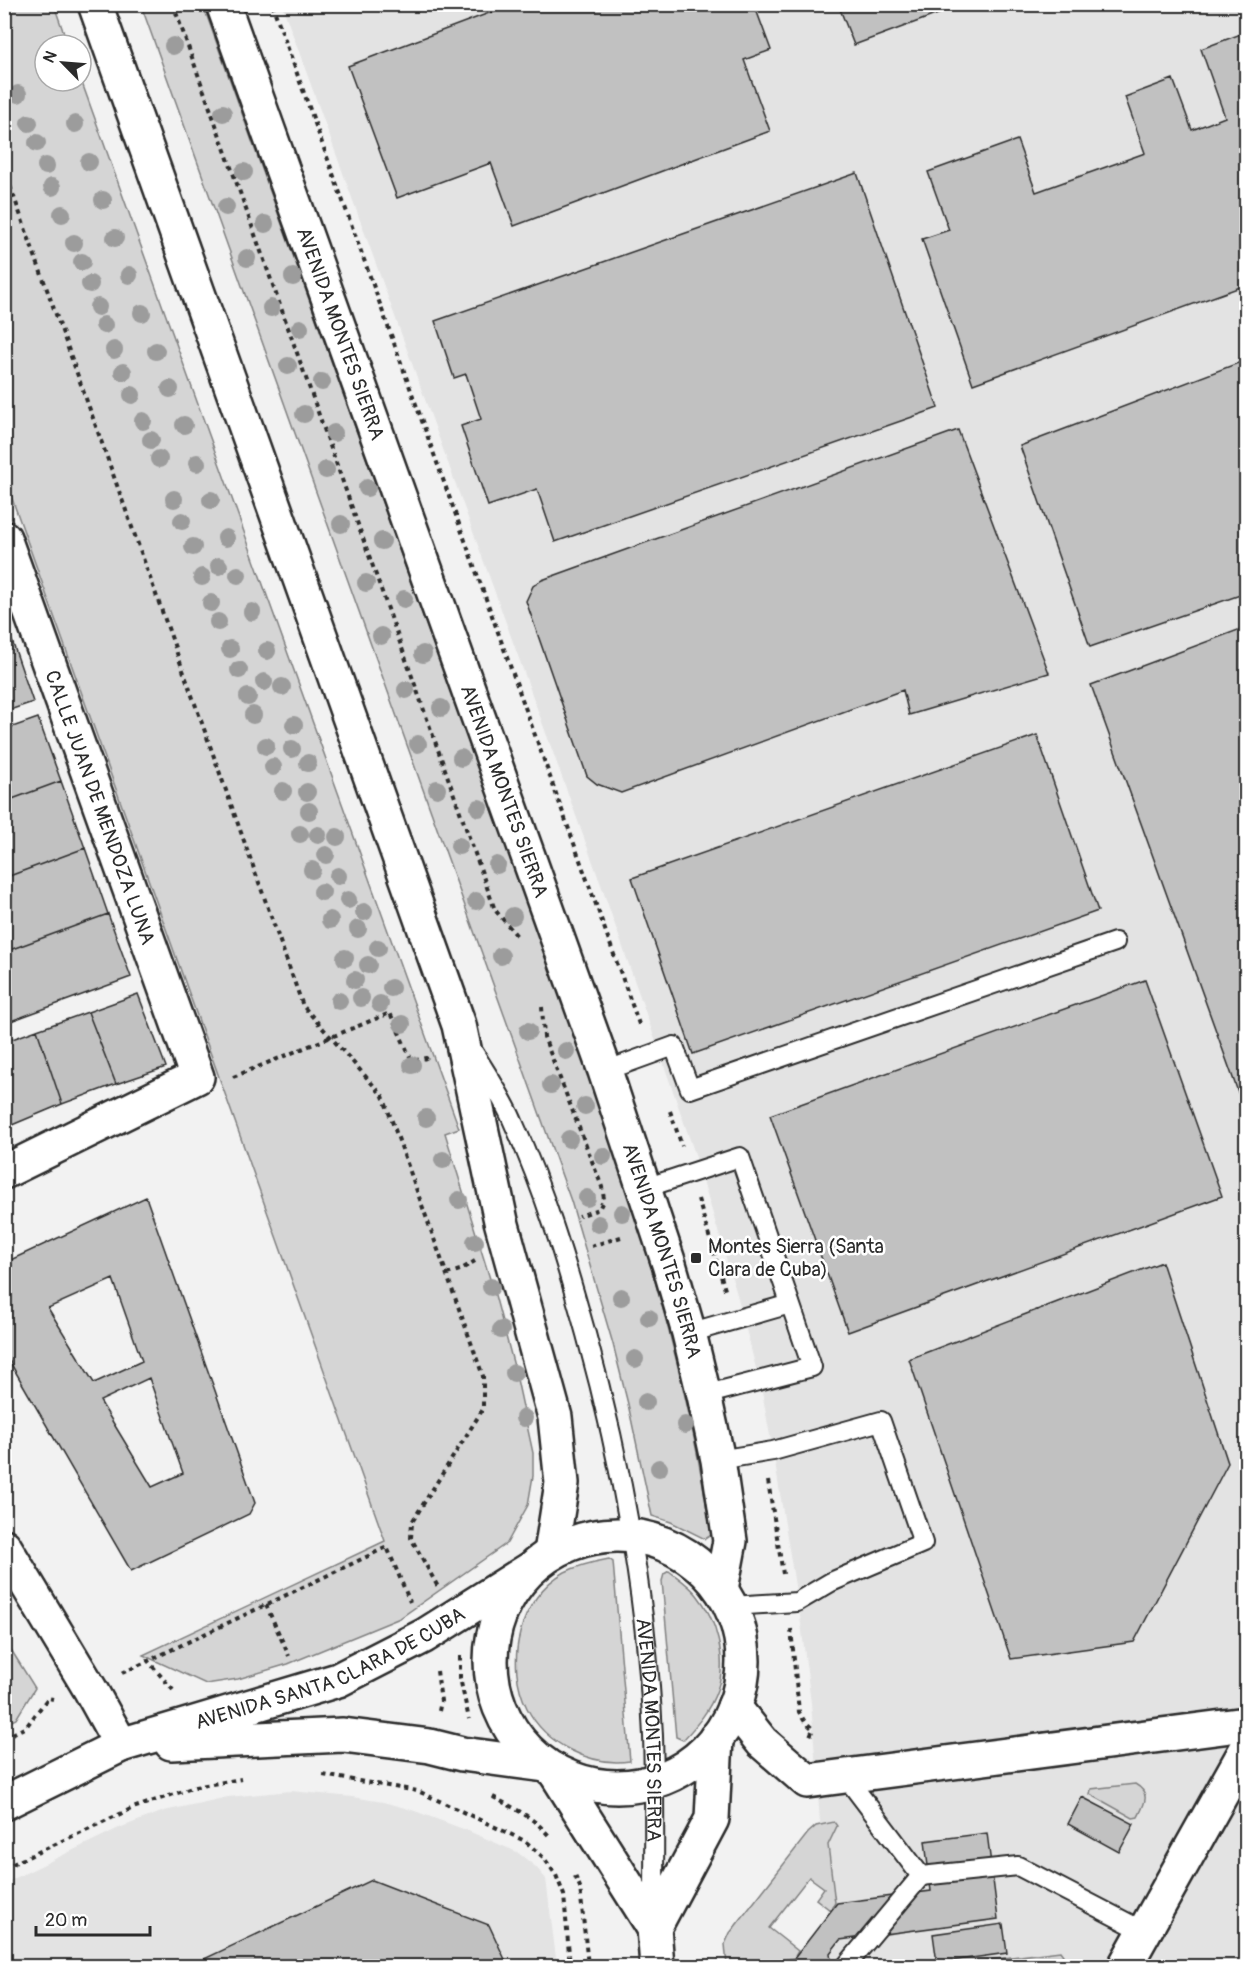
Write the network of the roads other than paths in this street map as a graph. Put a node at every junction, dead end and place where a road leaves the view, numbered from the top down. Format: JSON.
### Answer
{"nodes":[{"id":1,"x":95,"y":4,"type":"edge"},
{"id":2,"x":223,"y":4,"type":"edge"},
{"id":3,"x":4,"y":538,"type":"edge"},
{"id":4,"x":14,"y":596,"type":"edge"},
{"id":5,"x":1115,"y":942,"type":"dead end"},
{"id":6,"x":459,"y":1025,"type":"junction"},
{"id":7,"x":605,"y":1071,"type":"junction"},
{"id":8,"x":4,"y":1172,"type":"edge"},
{"id":9,"x":645,"y":1188,"type":"junction"},
{"id":10,"x":790,"y":1304,"type":"junction"},
{"id":11,"x":689,"y":1333,"type":"junction"},
{"id":12,"x":704,"y":1395,"type":"junction"},
{"id":13,"x":718,"y":1460,"type":"junction"},
{"id":14,"x":632,"y":1535,"type":"junction"},
{"id":15,"x":4,"y":1546,"type":"edge"},
{"id":16,"x":540,"y":1562,"type":"junction"},
{"id":17,"x":726,"y":1597,"type":"junction"},
{"id":18,"x":734,"y":1707,"type":"junction"},
{"id":19,"x":1246,"y":1724,"type":"edge"},
{"id":20,"x":716,"y":1738,"type":"junction"},
{"id":21,"x":121,"y":1745,"type":"junction"},
{"id":22,"x":1246,"y":1750,"type":"edge"},
{"id":23,"x":550,"y":1767,"type":"junction"},
{"id":24,"x":846,"y":1777,"type":"junction"},
{"id":25,"x":653,"y":1782,"type":"junction"},
{"id":26,"x":4,"y":1803,"type":"edge"},
{"id":27,"x":921,"y":1876,"type":"junction"},
{"id":28,"x":654,"y":1928,"type":"junction"},
{"id":29,"x":1145,"y":1932,"type":"junction"},
{"id":30,"x":657,"y":1966,"type":"edge"},
{"id":31,"x":846,"y":1966,"type":"edge"},
{"id":32,"x":1125,"y":1966,"type":"edge"}],
"edges":[{"from":1,"to":6,"type":"main road","name":"AVENIDA MONTES SIERRA"},
{"from":2,"to":7,"type":"main road","name":"AVENIDA MONTES SIERRA"},
{"from":3,"to":4,"type":"main road","name":"CALLE JUAN DE MENDOZA LUNA"},
{"from":4,"to":8,"type":"main road","name":"CALLE JUAN DE MENDOZA LUNA"},
{"from":5,"to":7,"type":"lane"},
{"from":6,"to":14,"type":"lane","name":"AVENIDA MONTES SIERRA"},
{"from":6,"to":16,"type":"main road","name":"AVENIDA MONTES SIERRA"},
{"from":7,"to":9,"type":"main road","name":"AVENIDA MONTES SIERRA"},
{"from":9,"to":10,"type":"lane"},
{"from":9,"to":11,"type":"main road","name":"AVENIDA MONTES SIERRA"},
{"from":10,"to":11,"type":"lane"},
{"from":10,"to":12,"type":"lane"},
{"from":11,"to":12,"type":"main road","name":"AVENIDA MONTES SIERRA"},
{"from":12,"to":13,"type":"main road","name":"AVENIDA MONTES SIERRA"},
{"from":13,"to":17,"type":"main road","name":"AVENIDA MONTES SIERRA"},
{"from":13,"to":17,"type":"lane"},
{"from":14,"to":16,"type":"main road","name":"AVENIDA SANTA CLARA DE CUBA"},
{"from":14,"to":17,"type":"main road","name":"AVENIDA SANTA CLARA DE CUBA"},
{"from":14,"to":25,"type":"lane","name":"AVENIDA MONTES SIERRA"},
{"from":15,"to":21,"type":"main road"},
{"from":16,"to":21,"type":"main road","name":"AVENIDA SANTA CLARA DE CUBA"},
{"from":16,"to":23,"type":"main road"},
{"from":17,"to":18,"type":"main road"},
{"from":18,"to":20,"type":"main road"},
{"from":18,"to":24,"type":"main road"},
{"from":19,"to":24,"type":"main road"},
{"from":20,"to":25,"type":"main road"},
{"from":20,"to":28,"type":"main road"},
{"from":21,"to":23,"type":"main road","name":"AVENIDA SANTA CLARA DE CUBA"},
{"from":21,"to":26,"type":"main road","name":"AVENIDA SANTA CLARA DE CUBA"},
{"from":22,"to":29,"type":"main road"},
{"from":23,"to":25,"type":"main road"},
{"from":23,"to":28,"type":"main road","name":"AVENIDA MONTES SIERRA"},
{"from":24,"to":27,"type":"lane"},
{"from":25,"to":28,"type":"lane","name":"AVENIDA MONTES SIERRA"},
{"from":27,"to":29,"type":"lane"},
{"from":27,"to":31,"type":"lane"},
{"from":28,"to":30,"type":"main road","name":"AVENIDA MONTES SIERRA"},
{"from":29,"to":32,"type":"main road"}]}
